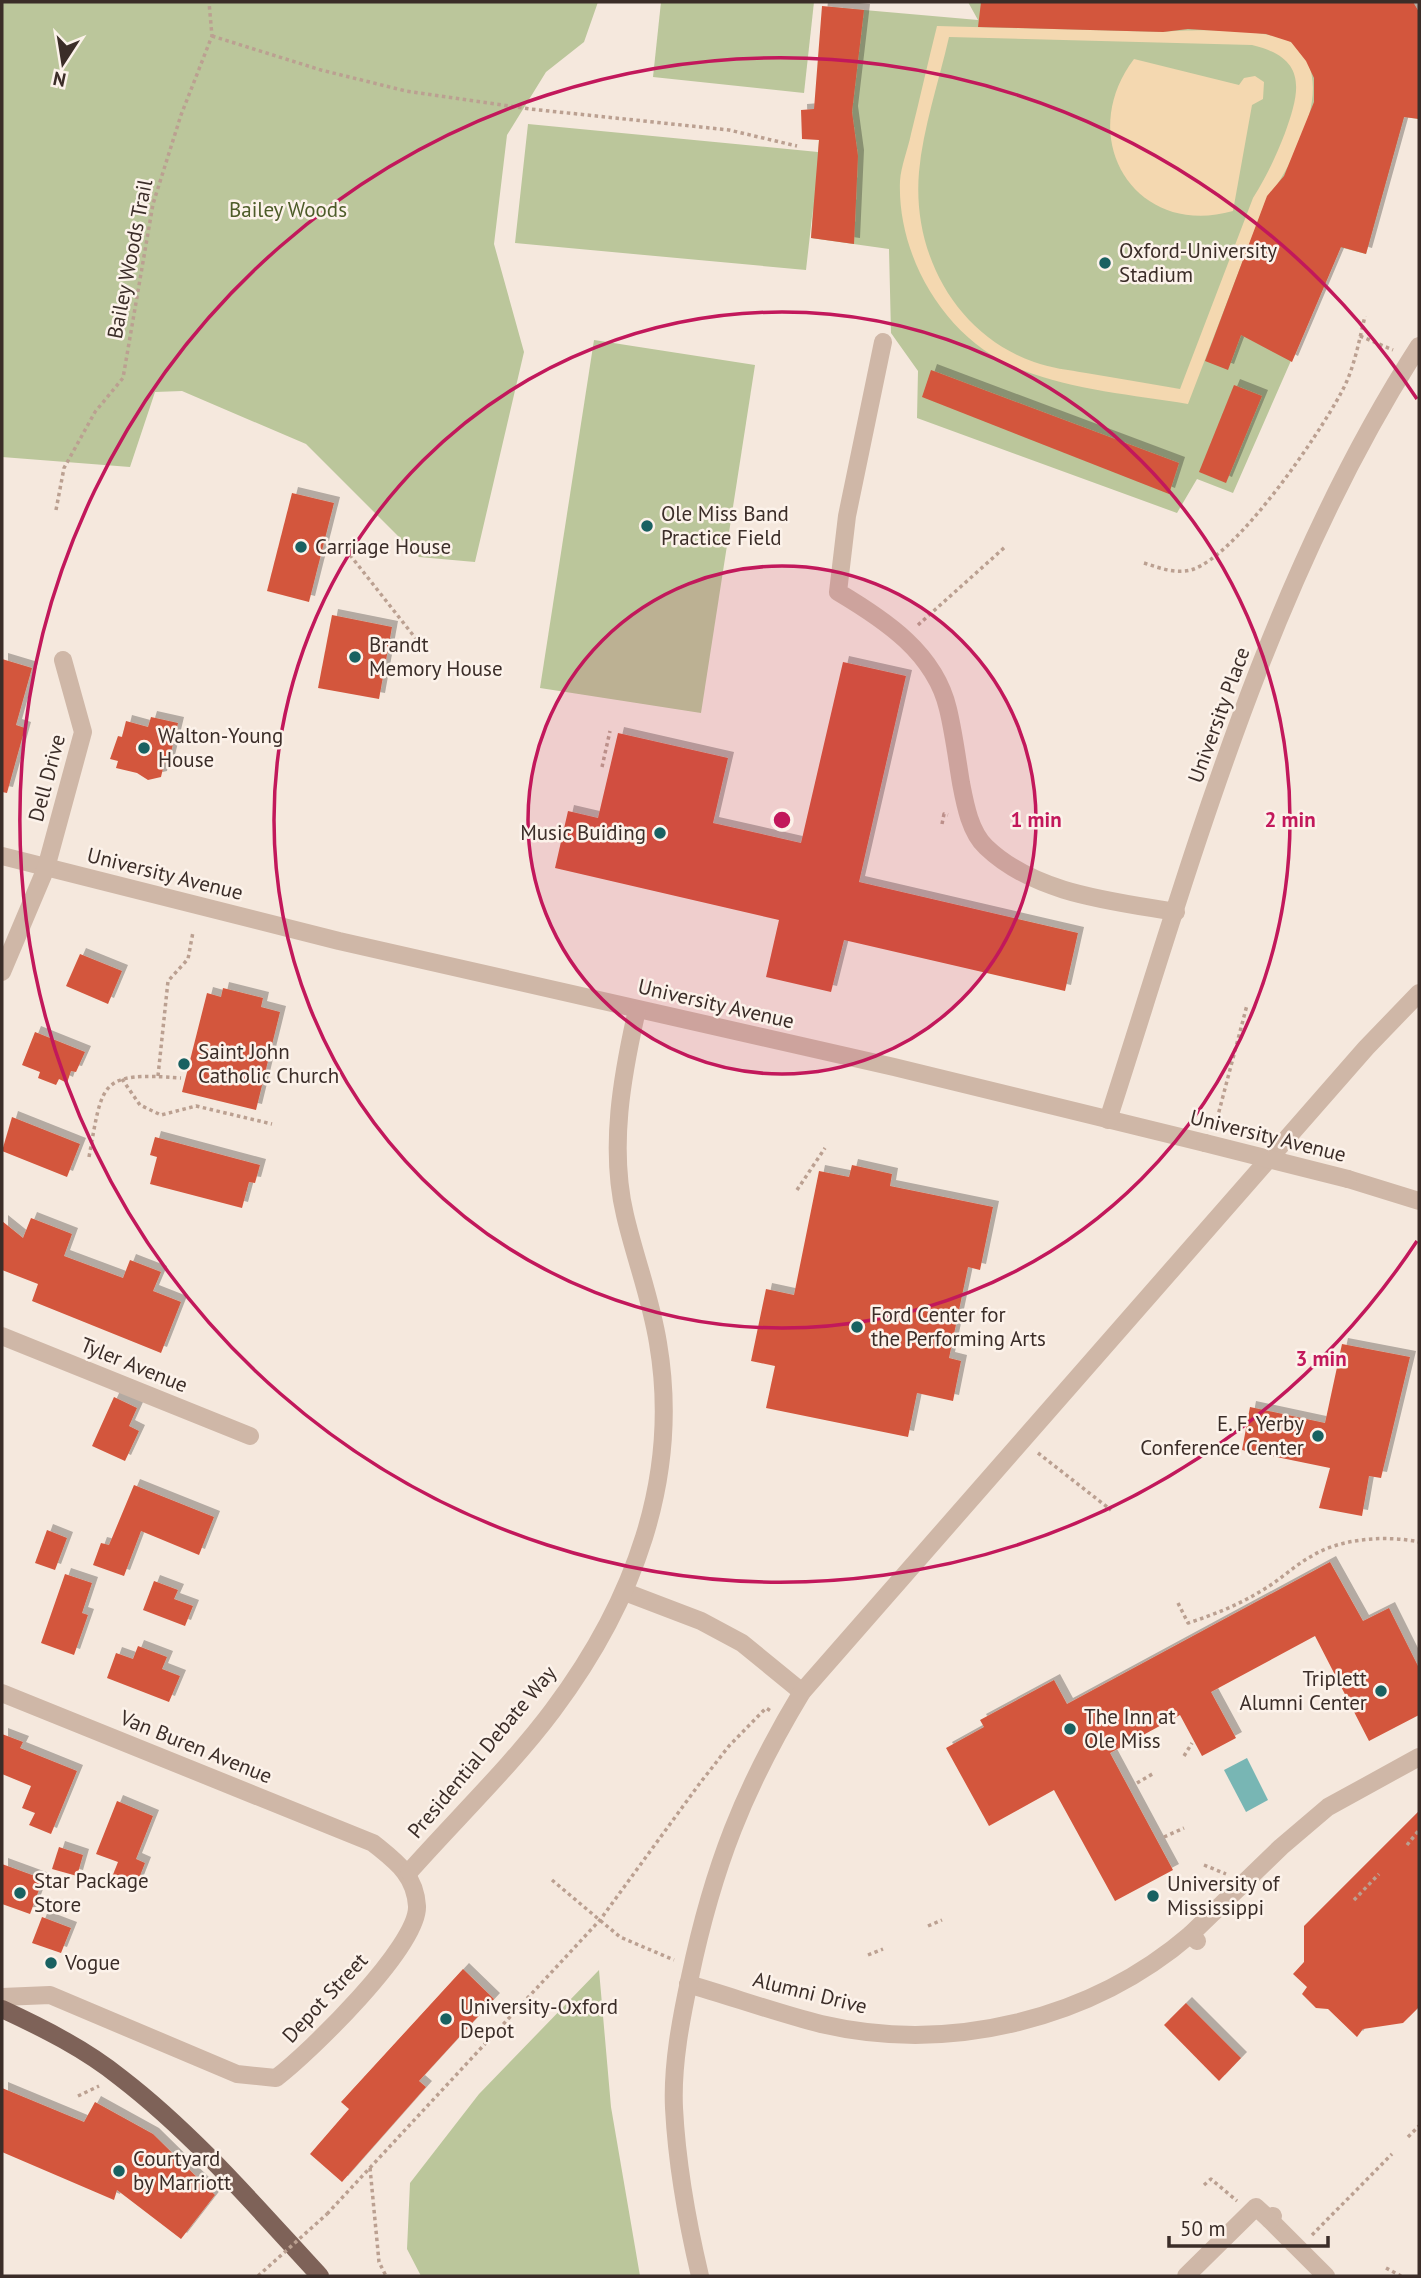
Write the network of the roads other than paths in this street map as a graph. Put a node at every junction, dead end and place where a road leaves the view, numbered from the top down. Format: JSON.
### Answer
{"nodes":[{"id":1,"x":883,"y":342,"type":"dead end"},
{"id":2,"x":1419,"y":346,"type":"edge"},
{"id":3,"x":63,"y":660,"type":"dead end"},
{"id":4,"x":2,"y":856,"type":"edge"},
{"id":5,"x":46,"y":867,"type":"junction"},
{"id":6,"x":1176,"y":912,"type":"junction"},
{"id":7,"x":2,"y":972,"type":"edge"},
{"id":8,"x":1419,"y":993,"type":"edge"},
{"id":9,"x":637,"y":1010,"type":"junction"},
{"id":10,"x":1108,"y":1120,"type":"junction"},
{"id":11,"x":1419,"y":1201,"type":"edge"},
{"id":12,"x":2,"y":1336,"type":"edge"},
{"id":13,"x":250,"y":1436,"type":"dead end"},
{"id":14,"x":625,"y":1591,"type":"junction"},
{"id":15,"x":802,"y":1692,"type":"junction"},
{"id":16,"x":2,"y":1693,"type":"edge"},
{"id":17,"x":1419,"y":1757,"type":"edge"},
{"id":18,"x":409,"y":1872,"type":"junction"},
{"id":19,"x":688,"y":1984,"type":"junction"},
{"id":20,"x":2,"y":1997,"type":"edge"},
{"id":21,"x":2,"y":2008,"type":"edge"},
{"id":22,"x":1326,"y":2275,"type":"edge"},
{"id":23,"x":320,"y":2276,"type":"edge"},
{"id":24,"x":699,"y":2276,"type":"edge"},
{"id":25,"x":1186,"y":2276,"type":"edge"}],
"edges":[{"from":1,"to":6,"type":"street"},
{"from":2,"to":6,"type":"street","name":"University Place"},
{"from":3,"to":5,"type":"street","name":"Dell Drive"},
{"from":4,"to":5,"type":"street","name":"University Avenue"},
{"from":5,"to":7,"type":"street","name":"Dell Drive"},
{"from":5,"to":9,"type":"street","name":"University Avenue"},
{"from":6,"to":10,"type":"street","name":"University Place"},
{"from":8,"to":15,"type":"street"},
{"from":9,"to":10,"type":"street","name":"University Avenue"},
{"from":9,"to":14,"type":"street","name":"Presidential Debate Way"},
{"from":10,"to":11,"type":"street","name":"University Avenue","bridge":true},
{"from":12,"to":13,"type":"street","name":"Tyler Avenue"},
{"from":14,"to":15,"type":"street"},
{"from":14,"to":18,"type":"street","name":"Presidential Debate Way"},
{"from":15,"to":19,"type":"street"},
{"from":16,"to":18,"type":"street","name":"Van Buren Avenue"},
{"from":17,"to":19,"type":"street","name":"Alumni Drive"},
{"from":18,"to":20,"type":"street","name":"Depot Street"},
{"from":19,"to":24,"type":"street"},
{"from":21,"to":23,"type":"main road"},
{"from":22,"to":25,"type":"street"}]}
